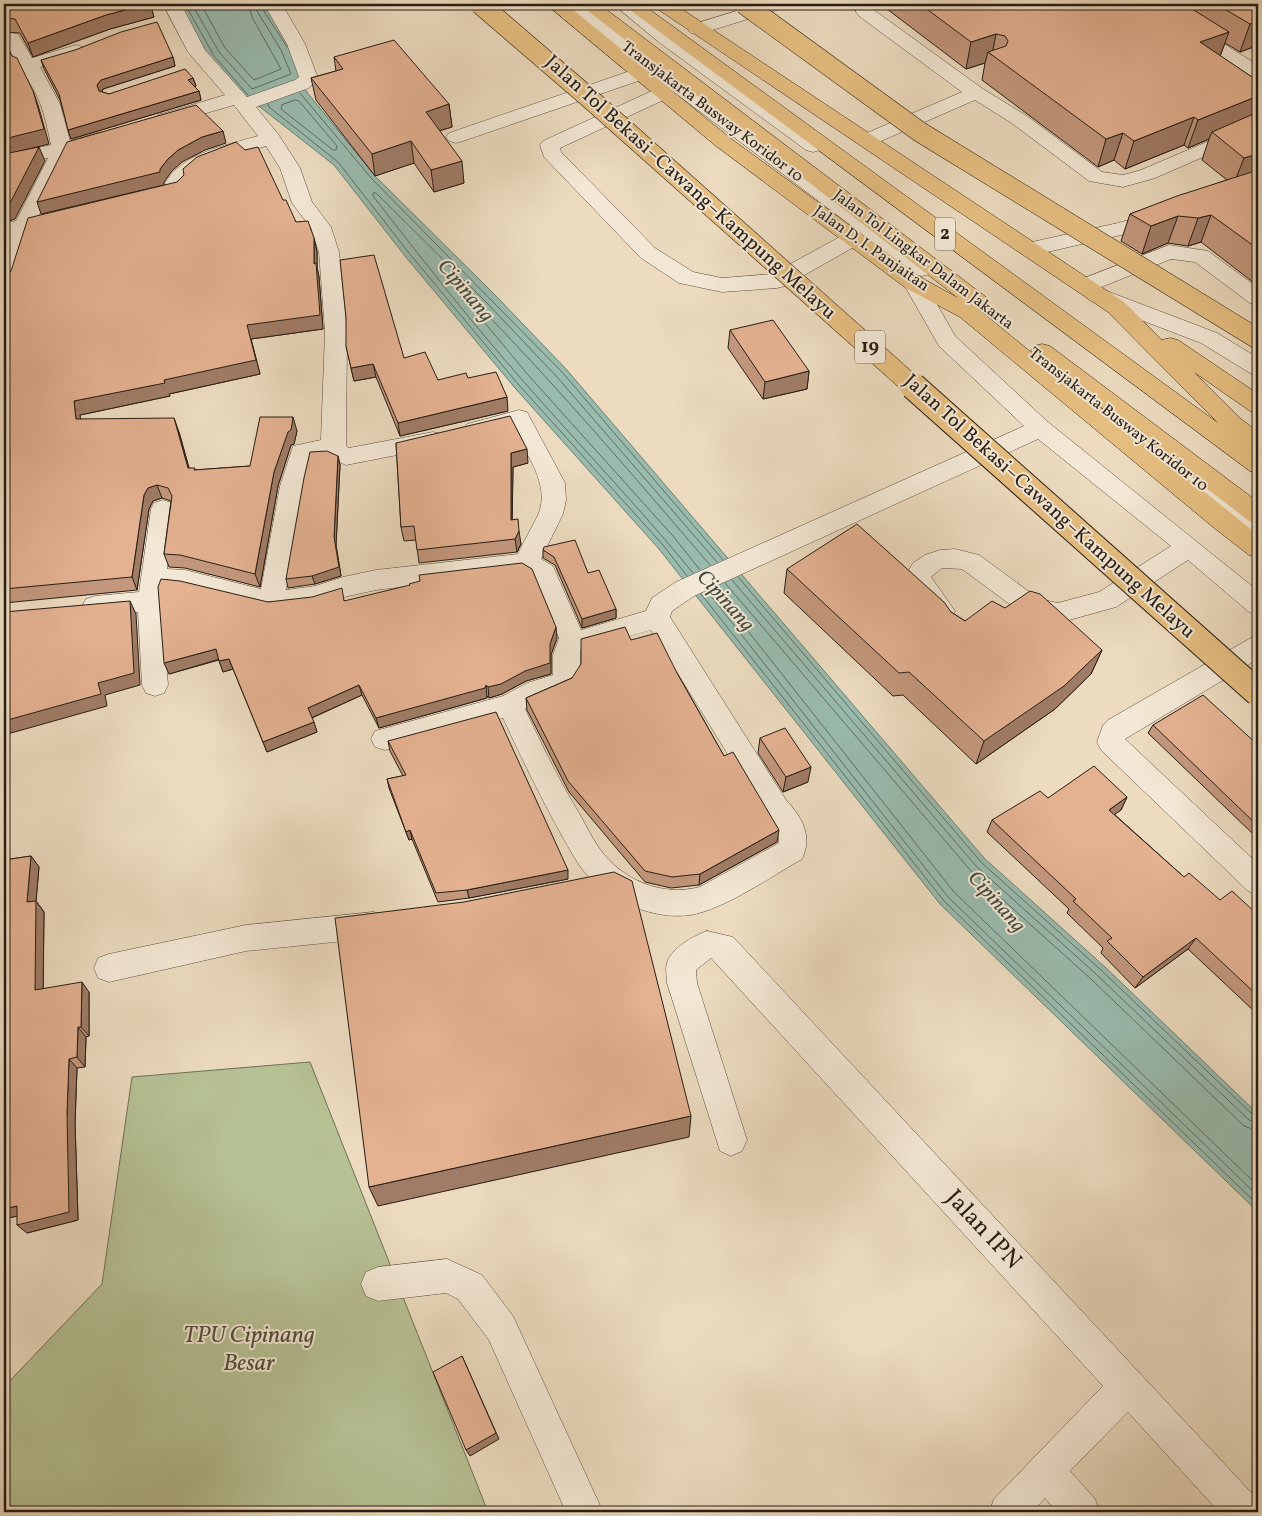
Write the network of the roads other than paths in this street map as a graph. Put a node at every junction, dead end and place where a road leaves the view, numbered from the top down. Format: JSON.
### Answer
{"nodes":[{"id":1,"x":273,"y":4,"type":"edge"},
{"id":2,"x":480,"y":4,"type":"edge"},
{"id":3,"x":554,"y":4,"type":"edge"},
{"id":4,"x":572,"y":4,"type":"edge"},
{"id":5,"x":588,"y":4,"type":"edge"},
{"id":6,"x":622,"y":4,"type":"edge"},
{"id":7,"x":631,"y":4,"type":"edge"},
{"id":8,"x":662,"y":4,"type":"edge"},
{"id":9,"x":744,"y":4,"type":"edge"},
{"id":10,"x":778,"y":4,"type":"edge"},
{"id":11,"x":865,"y":4,"type":"edge"},
{"id":12,"x":1152,"y":8,"type":"edge"},
{"id":13,"x":176,"y":11,"type":"edge"},
{"id":14,"x":1135,"y":18,"type":"edge"},
{"id":15,"x":162,"y":23,"type":"dead end"},
{"id":16,"x":697,"y":29,"type":"junction"},
{"id":17,"x":4,"y":39,"type":"edge"},
{"id":18,"x":89,"y":46,"type":"edge"},
{"id":19,"x":206,"y":64,"type":"junction"},
{"id":20,"x":30,"y":66,"type":"junction"},
{"id":21,"x":187,"y":69,"type":"edge"},
{"id":22,"x":1258,"y":73,"type":"edge"},
{"id":23,"x":640,"y":74,"type":"junction"},
{"id":24,"x":969,"y":82,"type":"junction"},
{"id":25,"x":663,"y":92,"type":"junction"},
{"id":26,"x":245,"y":101,"type":"junction"},
{"id":27,"x":145,"y":125,"type":"edge"},
{"id":28,"x":1258,"y":126,"type":"edge"},
{"id":29,"x":117,"y":133,"type":"edge"},
{"id":30,"x":456,"y":137,"type":"dead end"},
{"id":31,"x":271,"y":138,"type":"junction"},
{"id":32,"x":867,"y":140,"type":"junction"},
{"id":33,"x":62,"y":149,"type":"junction"},
{"id":34,"x":4,"y":160,"type":"edge"},
{"id":35,"x":129,"y":202,"type":"edge"},
{"id":36,"x":1183,"y":210,"type":"edge"},
{"id":37,"x":75,"y":215,"type":"edge"},
{"id":38,"x":13,"y":228,"type":"edge"},
{"id":39,"x":854,"y":238,"type":"junction"},
{"id":40,"x":1030,"y":250,"type":"junction"},
{"id":41,"x":914,"y":283,"type":"junction"},
{"id":42,"x":4,"y":284,"type":"edge"},
{"id":43,"x":1099,"y":296,"type":"junction"},
{"id":44,"x":1258,"y":298,"type":"edge"},
{"id":45,"x":1258,"y":339,"type":"edge"},
{"id":46,"x":1257,"y":366,"type":"edge"},
{"id":47,"x":1258,"y":405,"type":"edge"},
{"id":48,"x":1040,"y":428,"type":"junction"},
{"id":49,"x":1258,"y":443,"type":"edge"},
{"id":50,"x":334,"y":446,"type":"junction"},
{"id":51,"x":1258,"y":465,"type":"edge"},
{"id":52,"x":1258,"y":473,"type":"edge"},
{"id":53,"x":163,"y":510,"type":"dead end"},
{"id":54,"x":1258,"y":515,"type":"edge"},
{"id":55,"x":1258,"y":528,"type":"edge"},
{"id":56,"x":1189,"y":547,"type":"junction"},
{"id":57,"x":1258,"y":548,"type":"edge"},
{"id":58,"x":527,"y":562,"type":"junction"},
{"id":59,"x":1258,"y":563,"type":"edge"},
{"id":60,"x":151,"y":589,"type":"junction"},
{"id":61,"x":271,"y":601,"type":"junction"},
{"id":62,"x":1258,"y":606,"type":"edge"},
{"id":63,"x":72,"y":608,"type":"edge"},
{"id":64,"x":657,"y":618,"type":"junction"},
{"id":65,"x":955,"y":628,"type":"edge"},
{"id":66,"x":574,"y":642,"type":"junction"},
{"id":67,"x":1258,"y":646,"type":"edge"},
{"id":68,"x":155,"y":685,"type":"dead end"},
{"id":69,"x":1258,"y":693,"type":"edge"},
{"id":70,"x":510,"y":705,"type":"junction"},
{"id":71,"x":385,"y":739,"type":"dead end"},
{"id":72,"x":1258,"y":882,"type":"edge"},
{"id":73,"x":616,"y":884,"type":"junction"},
{"id":74,"x":580,"y":891,"type":"edge"},
{"id":75,"x":404,"y":921,"type":"edge"},
{"id":76,"x":109,"y":968,"type":"dead end"},
{"id":77,"x":731,"y":1140,"type":"dead end"},
{"id":78,"x":378,"y":1284,"type":"dead end"},
{"id":79,"x":1128,"y":1386,"type":"junction"},
{"id":80,"x":1044,"y":1471,"type":"junction"},
{"id":81,"x":585,"y":1512,"type":"edge"},
{"id":82,"x":1007,"y":1512,"type":"edge"},
{"id":83,"x":1082,"y":1512,"type":"edge"},
{"id":84,"x":1244,"y":1512,"type":"edge"}],
"edges":[{"from":1,"to":26,"type":"street"},
{"from":2,"to":69,"type":"highway","name":"Jalan Tol Bekasi–Cawang–Kampung Melayu","number":"19","bridge":true},
{"from":3,"to":23,"type":"highway","name":"Jalan D. I. Panjaitan"},
{"from":4,"to":55,"type":"street","name":"Transjakarta Busway Koridor 10"},
{"from":5,"to":54,"type":"highway","name":"Jalan Tol Lingkar Dalam Jakarta","number":"2"},
{"from":6,"to":52,"type":"street","name":"Transjakarta Busway Koridor 10"},
{"from":7,"to":51,"type":"highway","name":"Jalan Tol Lingkar Dalam Jakarta","number":"2"},
{"from":8,"to":16,"type":"highway"},
{"from":9,"to":45,"type":"highway","bridge":true},
{"from":10,"to":16,"type":"street"},
{"from":11,"to":24,"type":"street"},
{"from":12,"to":14,"type":"street"},
{"from":12,"to":22,"type":"street"},
{"from":13,"to":15,"type":"street"},
{"from":13,"to":19,"type":"street"},
{"from":16,"to":32,"type":"highway"},
{"from":17,"to":20,"type":"street"},
{"from":18,"to":20,"type":"street"},
{"from":19,"to":21,"type":"street"},
{"from":19,"to":26,"type":"street"},
{"from":20,"to":33,"type":"street"},
{"from":23,"to":25,"type":"highway","name":"Jalan D. I. Panjaitan"},
{"from":23,"to":30,"type":"street"},
{"from":24,"to":28,"type":"street"},
{"from":24,"to":32,"type":"street"},
{"from":25,"to":39,"type":"highway","name":"Jalan D. I. Panjaitan"},
{"from":25,"to":39,"type":"street"},
{"from":26,"to":27,"type":"street"},
{"from":26,"to":31,"type":"street"},
{"from":29,"to":33,"type":"street"},
{"from":31,"to":35,"type":"street"},
{"from":31,"to":50,"type":"street"},
{"from":32,"to":40,"type":"highway"},
{"from":33,"to":34,"type":"street"},
{"from":33,"to":38,"type":"street"},
{"from":36,"to":40,"type":"street"},
{"from":37,"to":38,"type":"street"},
{"from":38,"to":42,"type":"street"},
{"from":39,"to":41,"type":"highway","name":"Jalan D. I. Panjaitan"},
{"from":40,"to":43,"type":"highway"},
{"from":41,"to":48,"type":"street"},
{"from":41,"to":57,"type":"highway","name":"Jalan D. I. Panjaitan"},
{"from":41,"to":59,"type":"highway"},
{"from":43,"to":44,"type":"street"},
{"from":43,"to":46,"type":"street"},
{"from":43,"to":47,"type":"highway"},
{"from":43,"to":49,"type":"highway"},
{"from":48,"to":56,"type":"street"},
{"from":48,"to":64,"type":"street"},
{"from":50,"to":58,"type":"street"},
{"from":50,"to":61,"type":"street"},
{"from":53,"to":60,"type":"street"},
{"from":56,"to":62,"type":"street"},
{"from":56,"to":65,"type":"street"},
{"from":58,"to":61,"type":"street"},
{"from":58,"to":66,"type":"street"},
{"from":60,"to":61,"type":"street"},
{"from":60,"to":63,"type":"street"},
{"from":60,"to":68,"type":"street"},
{"from":64,"to":66,"type":"street"},
{"from":64,"to":73,"type":"street"},
{"from":66,"to":70,"type":"street"},
{"from":67,"to":72,"type":"street"},
{"from":70,"to":71,"type":"street"},
{"from":70,"to":73,"type":"street"},
{"from":73,"to":74,"type":"street"},
{"from":75,"to":76,"type":"street"},
{"from":77,"to":79,"type":"street","name":"Jalan IPN"},
{"from":78,"to":81,"type":"street"},
{"from":79,"to":80,"type":"street"},
{"from":79,"to":84,"type":"street","name":"Jalan IPN"},
{"from":80,"to":82,"type":"street"},
{"from":80,"to":83,"type":"street"}]}
